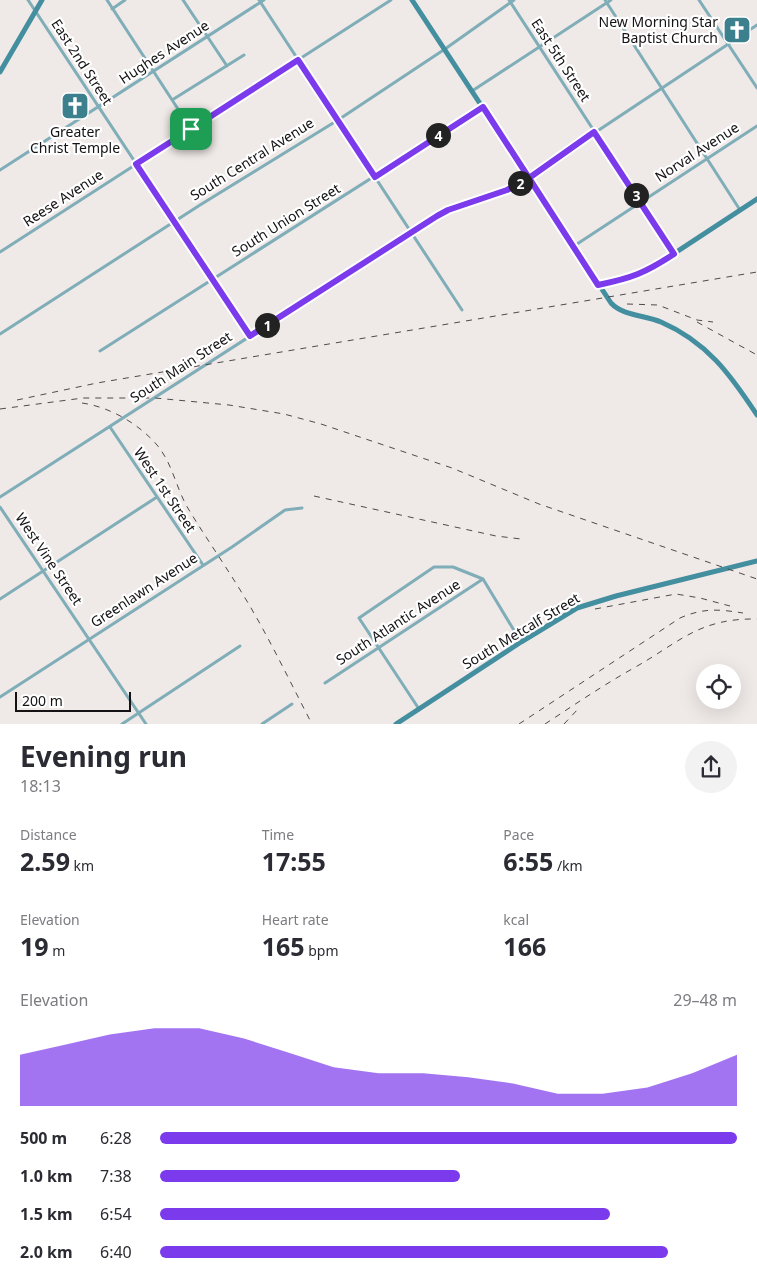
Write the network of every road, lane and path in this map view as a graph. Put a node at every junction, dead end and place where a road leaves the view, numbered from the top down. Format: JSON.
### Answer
{"nodes":[{"id":1,"x":28,"y":0,"type":"edge"},
{"id":2,"x":42,"y":0,"type":"edge"},
{"id":3,"x":107,"y":0,"type":"edge"},
{"id":4,"x":125,"y":0,"type":"edge"},
{"id":5,"x":183,"y":0,"type":"edge"},
{"id":6,"x":390,"y":0,"type":"edge"},
{"id":7,"x":412,"y":0,"type":"edge"},
{"id":8,"x":611,"y":0,"type":"edge"},
{"id":9,"x":699,"y":0,"type":"edge"},
{"id":10,"x":261,"y":1,"type":"edge"},
{"id":11,"x":511,"y":1,"type":"edge"},
{"id":12,"x":606,"y":1,"type":"edge"},
{"id":13,"x":112,"y":8,"type":"junction"},
{"id":14,"x":36,"y":11,"type":"junction"},
{"id":15,"x":757,"y":25,"type":"edge"},
{"id":16,"x":207,"y":37,"type":"junction"},
{"id":17,"x":728,"y":44,"type":"junction"},
{"id":18,"x":539,"y":47,"type":"junction"},
{"id":19,"x":445,"y":50,"type":"junction"},
{"id":20,"x":244,"y":55,"type":"dead end"},
{"id":21,"x":298,"y":60,"type":"junction"},
{"id":22,"x":227,"y":66,"type":"junction"},
{"id":23,"x":0,"y":72,"type":"edge"},
{"id":24,"x":153,"y":72,"type":"junction"},
{"id":25,"x":662,"y":87,"type":"junction"},
{"id":26,"x":757,"y":88,"type":"edge"},
{"id":27,"x":472,"y":91,"type":"junction"},
{"id":28,"x":172,"y":100,"type":"junction"},
{"id":29,"x":98,"y":107,"type":"junction"},
{"id":30,"x":483,"y":107,"type":"junction"},
{"id":31,"x":338,"y":120,"type":"junction"},
{"id":32,"x":757,"y":126,"type":"edge"},
{"id":33,"x":191,"y":129,"type":"junction"},
{"id":34,"x":594,"y":132,"type":"junction"},
{"id":35,"x":708,"y":159,"type":"junction"},
{"id":36,"x":136,"y":164,"type":"junction"},
{"id":37,"x":0,"y":170,"type":"edge"},
{"id":38,"x":375,"y":177,"type":"junction"},
{"id":39,"x":529,"y":178,"type":"junction"},
{"id":40,"x":757,"y":199,"type":"edge"},
{"id":41,"x":641,"y":202,"type":"junction"},
{"id":42,"x":740,"y":210,"type":"junction"},
{"id":43,"x":174,"y":222,"type":"junction"},
{"id":44,"x":412,"y":232,"type":"junction"},
{"id":45,"x":573,"y":246,"type":"junction"},
{"id":46,"x":0,"y":252,"type":"edge"},
{"id":47,"x":674,"y":254,"type":"junction"},
{"id":48,"x":212,"y":279,"type":"junction"},
{"id":49,"x":598,"y":285,"type":"junction"},
{"id":50,"x":462,"y":310,"type":"dead end"},
{"id":51,"x":0,"y":334,"type":"edge"},
{"id":52,"x":250,"y":336,"type":"junction"},
{"id":53,"x":100,"y":351,"type":"dead end"},
{"id":54,"x":757,"y":414,"type":"edge"},
{"id":55,"x":110,"y":427,"type":"junction"},
{"id":56,"x":0,"y":497,"type":"edge"},
{"id":57,"x":157,"y":497,"type":"junction"},
{"id":58,"x":0,"y":507,"type":"edge"},
{"id":59,"x":302,"y":508,"type":"dead end"},
{"id":60,"x":756,"y":562,"type":"edge"},
{"id":61,"x":203,"y":565,"type":"junction"},
{"id":62,"x":44,"y":570,"type":"junction"},
{"id":63,"x":483,"y":579,"type":"junction"},
{"id":64,"x":0,"y":599,"type":"edge"},
{"id":65,"x":89,"y":638,"type":"junction"},
{"id":66,"x":521,"y":642,"type":"junction"},
{"id":67,"x":240,"y":646,"type":"dead end"},
{"id":68,"x":379,"y":648,"type":"junction"},
{"id":69,"x":325,"y":683,"type":"dead end"},
{"id":70,"x":0,"y":697,"type":"edge"},
{"id":71,"x":292,"y":704,"type":"dead end"},
{"id":72,"x":419,"y":708,"type":"junction"},
{"id":73,"x":139,"y":713,"type":"junction"},
{"id":74,"x":122,"y":724,"type":"edge"},
{"id":75,"x":146,"y":724,"type":"edge"},
{"id":76,"x":262,"y":724,"type":"edge"},
{"id":77,"x":396,"y":724,"type":"edge"}],
"edges":[{"from":1,"to":14,"type":"street","name":"East 2nd Street"},
{"from":2,"to":14,"type":"street"},
{"from":3,"to":13,"type":"street"},
{"from":4,"to":13,"type":"street"},
{"from":5,"to":16,"type":"street"},
{"from":6,"to":21,"type":"street","name":"Reese Avenue"},
{"from":7,"to":19,"type":"street"},
{"from":8,"to":12,"type":"street"},
{"from":9,"to":17,"type":"street"},
{"from":10,"to":16,"type":"street","name":"Hughes Avenue"},
{"from":10,"to":21,"type":"street"},
{"from":11,"to":18,"type":"street","name":"East 5th Street"},
{"from":11,"to":19,"type":"street","name":"South Central Avenue"},
{"from":12,"to":18,"type":"street"},
{"from":12,"to":25,"type":"street"},
{"from":13,"to":24,"type":"street"},
{"from":14,"to":23,"type":"street"},
{"from":14,"to":29,"type":"street","name":"East 2nd Street"},
{"from":15,"to":17,"type":"street","name":"South Main Street"},
{"from":16,"to":22,"type":"street"},
{"from":16,"to":24,"type":"street","name":"Hughes Avenue"},
{"from":17,"to":25,"type":"street","name":"South Main Street"},
{"from":17,"to":26,"type":"street"},
{"from":18,"to":27,"type":"street"},
{"from":18,"to":34,"type":"street","name":"East 5th Street"},
{"from":19,"to":27,"type":"street"},
{"from":19,"to":31,"type":"street","name":"South Central Avenue"},
{"from":20,"to":22,"type":"street"},
{"from":21,"to":31,"type":"street"},
{"from":21,"to":33,"type":"street","name":"Reese Avenue"},
{"from":22,"to":28,"type":"street"},
{"from":24,"to":28,"type":"street"},
{"from":24,"to":29,"type":"street","name":"Hughes Avenue"},
{"from":25,"to":34,"type":"street","name":"South Main Street"},
{"from":25,"to":35,"type":"street"},
{"from":27,"to":30,"type":"street"},
{"from":28,"to":33,"type":"street"},
{"from":29,"to":36,"type":"street","name":"East 2nd Street"},
{"from":29,"to":37,"type":"street","name":"Hughes Avenue"},
{"from":30,"to":38,"type":"street","name":"South Union Street"},
{"from":30,"to":39,"type":"street"},
{"from":31,"to":38,"type":"street"},
{"from":31,"to":43,"type":"street","name":"South Central Avenue"},
{"from":32,"to":35,"type":"street","name":"Norval Avenue"},
{"from":33,"to":36,"type":"street","name":"Reese Avenue"},
{"from":34,"to":39,"type":"street","name":"South Main Street"},
{"from":34,"to":41,"type":"street","name":"East 5th Street"},
{"from":35,"to":41,"type":"street","name":"Norval Avenue"},
{"from":35,"to":42,"type":"street"},
{"from":36,"to":43,"type":"street","name":"East 2nd Street"},
{"from":36,"to":46,"type":"street","name":"Reese Avenue"},
{"from":38,"to":44,"type":"street"},
{"from":38,"to":48,"type":"street","name":"South Union Street"},
{"from":39,"to":44,"type":"street","name":"South Main Street"},
{"from":39,"to":45,"type":"street"},
{"from":40,"to":42,"type":"street"},
{"from":41,"to":45,"type":"street","name":"Norval Avenue"},
{"from":41,"to":47,"type":"street","name":"East 5th Street"},
{"from":42,"to":47,"type":"street"},
{"from":43,"to":48,"type":"street","name":"East 2nd Street"},
{"from":43,"to":51,"type":"street","name":"South Central Avenue"},
{"from":44,"to":50,"type":"street"},
{"from":44,"to":52,"type":"street","name":"South Main Street"},
{"from":45,"to":49,"type":"street"},
{"from":47,"to":49,"type":"street"},
{"from":48,"to":52,"type":"street","name":"East 2nd Street"},
{"from":48,"to":53,"type":"street","name":"South Union Street"},
{"from":49,"to":54,"type":"street"},
{"from":52,"to":55,"type":"street","name":"South Main Street"},
{"from":55,"to":56,"type":"street","name":"South Main Street"},
{"from":55,"to":57,"type":"street","name":"West 1st Street"},
{"from":57,"to":61,"type":"street","name":"West 1st Street"},
{"from":57,"to":62,"type":"street"},
{"from":58,"to":62,"type":"street","name":"West Vine Street"},
{"from":59,"to":61,"type":"street","name":"Greenlawn Avenue"},
{"from":60,"to":66,"type":"street","name":"South Metcalf Street"},
{"from":61,"to":65,"type":"street","name":"Greenlawn Avenue"},
{"from":62,"to":64,"type":"street"},
{"from":62,"to":65,"type":"street","name":"West Vine Street"},
{"from":63,"to":66,"type":"street"},
{"from":63,"to":68,"type":"street","name":"South Atlantic Avenue"},
{"from":63,"to":68,"type":"street"},
{"from":65,"to":70,"type":"street","name":"Greenlawn Avenue"},
{"from":65,"to":73,"type":"street","name":"West Vine Street"},
{"from":66,"to":72,"type":"street","name":"South Metcalf Street"},
{"from":67,"to":73,"type":"street"},
{"from":68,"to":69,"type":"street","name":"South Atlantic Avenue"},
{"from":68,"to":72,"type":"street"},
{"from":71,"to":76,"type":"street"},
{"from":72,"to":77,"type":"street","name":"South Metcalf Street"},
{"from":73,"to":74,"type":"street"},
{"from":73,"to":75,"type":"street","name":"West Vine Street"}]}
